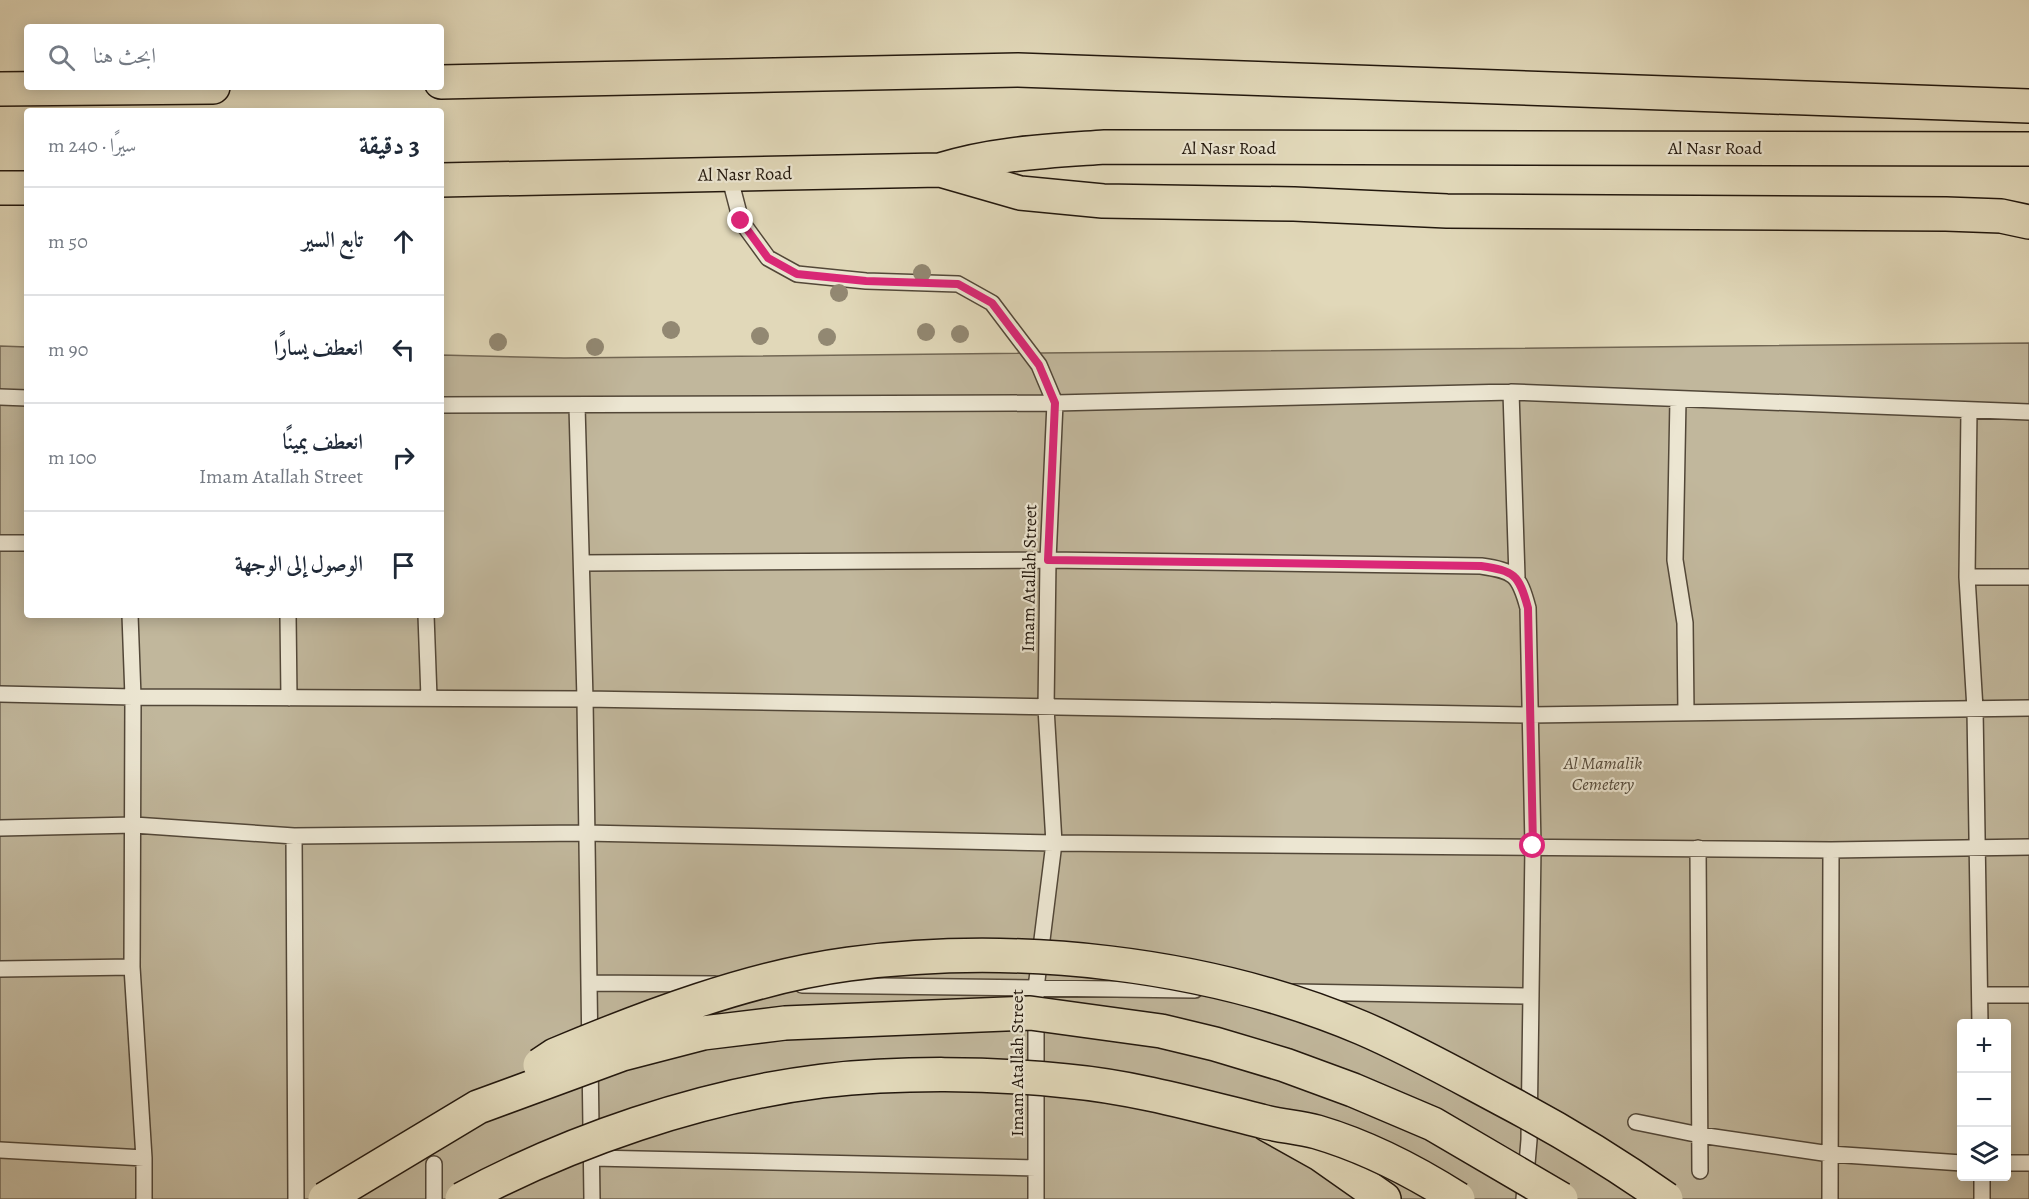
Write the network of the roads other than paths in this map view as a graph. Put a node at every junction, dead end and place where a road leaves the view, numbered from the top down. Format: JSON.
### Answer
{"nodes":[{"id":1,"x":444,"y":82,"type":"edge"},
{"id":2,"x":0,"y":89,"type":"edge"},
{"id":3,"x":24,"y":89,"type":"edge"},
{"id":4,"x":2026,"y":104,"type":"edge"},
{"id":5,"x":2024,"y":149,"type":"edge"},
{"id":6,"x":940,"y":170,"type":"junction"},
{"id":7,"x":729,"y":175,"type":"junction"},
{"id":8,"x":444,"y":180,"type":"edge"},
{"id":9,"x":0,"y":188,"type":"edge"},
{"id":10,"x":24,"y":188,"type":"edge"},
{"id":11,"x":2029,"y":222,"type":"edge"},
{"id":12,"x":1512,"y":392,"type":"junction"},
{"id":13,"x":0,"y":398,"type":"edge"},
{"id":14,"x":24,"y":398,"type":"edge"},
{"id":15,"x":1678,"y":399,"type":"junction"},
{"id":16,"x":1055,"y":403,"type":"junction"},
{"id":17,"x":444,"y":405,"type":"edge"},
{"id":18,"x":577,"y":406,"type":"junction"},
{"id":19,"x":1969,"y":410,"type":"junction"},
{"id":20,"x":2029,"y":412,"type":"edge"},
{"id":21,"x":0,"y":543,"type":"edge"},
{"id":22,"x":24,"y":543,"type":"edge"},
{"id":23,"x":1048,"y":560,"type":"junction"},
{"id":24,"x":582,"y":563,"type":"junction"},
{"id":25,"x":1517,"y":577,"type":"junction"},
{"id":26,"x":2029,"y":577,"type":"edge"},
{"id":27,"x":1967,"y":578,"type":"junction"},
{"id":28,"x":130,"y":618,"type":"edge"},
{"id":29,"x":288,"y":618,"type":"edge"},
{"id":30,"x":426,"y":618,"type":"edge"},
{"id":31,"x":0,"y":694,"type":"edge"},
{"id":32,"x":134,"y":697,"type":"junction"},
{"id":33,"x":289,"y":698,"type":"junction"},
{"id":34,"x":429,"y":698,"type":"junction"},
{"id":35,"x":585,"y":699,"type":"junction"},
{"id":36,"x":1046,"y":708,"type":"junction"},
{"id":37,"x":2029,"y":708,"type":"edge"},
{"id":38,"x":1976,"y":709,"type":"junction"},
{"id":39,"x":1686,"y":712,"type":"junction"},
{"id":40,"x":1530,"y":715,"type":"junction"},
{"id":41,"x":134,"y":825,"type":"junction"},
{"id":42,"x":0,"y":828,"type":"edge"},
{"id":43,"x":585,"y":833,"type":"junction"},
{"id":44,"x":294,"y":836,"type":"junction"},
{"id":45,"x":1054,"y":843,"type":"junction"},
{"id":46,"x":1533,"y":846,"type":"junction"},
{"id":47,"x":2029,"y":847,"type":"edge"},
{"id":48,"x":1698,"y":848,"type":"junction"},
{"id":49,"x":1977,"y":848,"type":"junction"},
{"id":50,"x":1831,"y":850,"type":"junction"},
{"id":51,"x":132,"y":967,"type":"junction"},
{"id":52,"x":0,"y":969,"type":"edge"},
{"id":53,"x":589,"y":982,"type":"junction"},
{"id":54,"x":1036,"y":988,"type":"junction"},
{"id":55,"x":1980,"y":995,"type":"junction"},
{"id":56,"x":2029,"y":995,"type":"edge"},
{"id":57,"x":1531,"y":996,"type":"junction"},
{"id":58,"x":1980,"y":1019,"type":"edge"},
{"id":59,"x":478,"y":1107,"type":"junction"},
{"id":60,"x":1264,"y":1122,"type":"junction"},
{"id":61,"x":1636,"y":1122,"type":"dead end"},
{"id":62,"x":1700,"y":1135,"type":"junction"},
{"id":63,"x":0,"y":1150,"type":"edge"},
{"id":64,"x":1830,"y":1154,"type":"junction"},
{"id":65,"x":144,"y":1158,"type":"junction"},
{"id":66,"x":593,"y":1158,"type":"junction"},
{"id":67,"x":1957,"y":1162,"type":"edge"},
{"id":68,"x":2011,"y":1163,"type":"edge"},
{"id":69,"x":2029,"y":1163,"type":"edge"},
{"id":70,"x":434,"y":1164,"type":"dead end"},
{"id":71,"x":1036,"y":1167,"type":"junction"},
{"id":72,"x":1700,"y":1171,"type":"dead end"},
{"id":73,"x":1982,"y":1181,"type":"edge"},
{"id":74,"x":144,"y":1199,"type":"edge"},
{"id":75,"x":296,"y":1199,"type":"edge"},
{"id":76,"x":325,"y":1199,"type":"edge"},
{"id":77,"x":434,"y":1199,"type":"edge"},
{"id":78,"x":462,"y":1199,"type":"edge"},
{"id":79,"x":592,"y":1199,"type":"edge"},
{"id":80,"x":1036,"y":1199,"type":"edge"},
{"id":81,"x":1384,"y":1199,"type":"edge"},
{"id":82,"x":1458,"y":1199,"type":"edge"},
{"id":83,"x":1524,"y":1199,"type":"edge"},
{"id":84,"x":1561,"y":1199,"type":"edge"},
{"id":85,"x":1666,"y":1199,"type":"edge"},
{"id":86,"x":1830,"y":1199,"type":"edge"},
{"id":87,"x":1982,"y":1199,"type":"edge"}],
"edges":[{"from":1,"to":4,"type":"highway"},
{"from":2,"to":3,"type":"highway"},
{"from":5,"to":6,"type":"highway","name":"Al Nasr Road"},
{"from":6,"to":7,"type":"highway","name":"Al Nasr Road"},
{"from":6,"to":11,"type":"highway"},
{"from":7,"to":8,"type":"highway","name":"Al Nasr Road"},
{"from":7,"to":16,"type":"lane","name":"Imam Atallah Street"},
{"from":9,"to":10,"type":"highway"},
{"from":12,"to":15,"type":"lane"},
{"from":12,"to":16,"type":"lane"},
{"from":12,"to":25,"type":"lane"},
{"from":13,"to":14,"type":"lane"},
{"from":15,"to":19,"type":"lane"},
{"from":15,"to":39,"type":"lane"},
{"from":16,"to":18,"type":"lane"},
{"from":16,"to":23,"type":"lane","name":"Imam Atallah Street"},
{"from":17,"to":18,"type":"lane"},
{"from":18,"to":24,"type":"lane"},
{"from":19,"to":20,"type":"lane"},
{"from":19,"to":27,"type":"lane"},
{"from":21,"to":22,"type":"lane"},
{"from":23,"to":24,"type":"lane"},
{"from":23,"to":25,"type":"lane"},
{"from":23,"to":36,"type":"lane","name":"Imam Atallah Street"},
{"from":24,"to":35,"type":"lane"},
{"from":25,"to":40,"type":"lane"},
{"from":26,"to":27,"type":"lane"},
{"from":27,"to":38,"type":"lane"},
{"from":28,"to":32,"type":"lane"},
{"from":29,"to":33,"type":"lane"},
{"from":30,"to":34,"type":"lane"},
{"from":31,"to":32,"type":"lane"},
{"from":32,"to":33,"type":"lane"},
{"from":32,"to":41,"type":"lane"},
{"from":33,"to":34,"type":"lane"},
{"from":34,"to":35,"type":"lane"},
{"from":35,"to":36,"type":"lane"},
{"from":35,"to":43,"type":"lane"},
{"from":36,"to":40,"type":"lane"},
{"from":36,"to":45,"type":"lane","name":"Imam Atallah Street"},
{"from":37,"to":38,"type":"lane"},
{"from":38,"to":39,"type":"lane"},
{"from":38,"to":49,"type":"lane"},
{"from":39,"to":40,"type":"lane"},
{"from":40,"to":46,"type":"lane"},
{"from":41,"to":42,"type":"lane"},
{"from":41,"to":44,"type":"lane"},
{"from":41,"to":51,"type":"lane"},
{"from":43,"to":44,"type":"lane"},
{"from":43,"to":45,"type":"lane"},
{"from":43,"to":53,"type":"lane"},
{"from":44,"to":75,"type":"lane"},
{"from":45,"to":46,"type":"lane"},
{"from":45,"to":54,"type":"lane","name":"Imam Atallah Street"},
{"from":46,"to":48,"type":"lane"},
{"from":46,"to":57,"type":"lane"},
{"from":47,"to":49,"type":"lane"},
{"from":48,"to":50,"type":"lane"},
{"from":48,"to":62,"type":"lane"},
{"from":49,"to":50,"type":"lane"},
{"from":49,"to":55,"type":"lane"},
{"from":50,"to":64,"type":"lane"},
{"from":51,"to":52,"type":"lane"},
{"from":51,"to":65,"type":"lane"},
{"from":53,"to":54,"type":"lane"},
{"from":53,"to":66,"type":"lane"},
{"from":54,"to":57,"type":"lane"},
{"from":54,"to":71,"type":"lane","name":"Imam Atallah Street"},
{"from":55,"to":56,"type":"lane"},
{"from":55,"to":58,"type":"lane"},
{"from":57,"to":83,"type":"lane"},
{"from":59,"to":76,"type":"highway","bridge":true},
{"from":59,"to":84,"type":"highway","bridge":true},
{"from":59,"to":85,"type":"highway","bridge":true},
{"from":60,"to":78,"type":"highway","bridge":true},
{"from":60,"to":81,"type":"highway"},
{"from":60,"to":82,"type":"highway","bridge":true},
{"from":61,"to":62,"type":"lane"},
{"from":62,"to":64,"type":"lane"},
{"from":62,"to":72,"type":"lane"},
{"from":63,"to":65,"type":"lane"},
{"from":64,"to":67,"type":"lane"},
{"from":64,"to":86,"type":"lane"},
{"from":65,"to":74,"type":"lane"},
{"from":66,"to":71,"type":"lane"},
{"from":66,"to":79,"type":"lane"},
{"from":68,"to":69,"type":"lane"},
{"from":70,"to":77,"type":"lane"},
{"from":71,"to":80,"type":"lane","name":"Imam Atallah Street"},
{"from":73,"to":87,"type":"lane"}]}
